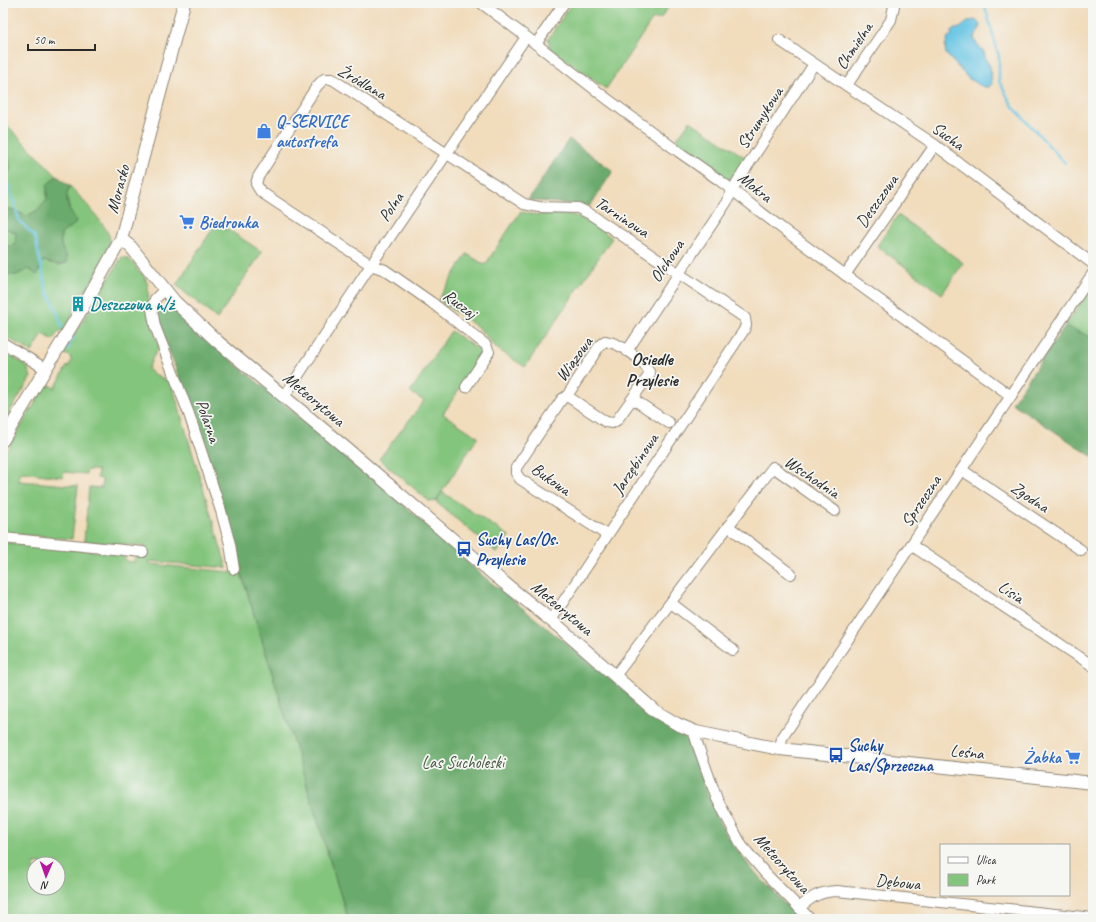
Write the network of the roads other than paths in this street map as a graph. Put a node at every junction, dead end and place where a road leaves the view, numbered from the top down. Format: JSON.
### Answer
{"nodes":[{"id":1,"x":184,"y":3,"type":"edge"},
{"id":2,"x":480,"y":3,"type":"edge"},
{"id":3,"x":564,"y":3,"type":"edge"},
{"id":4,"x":892,"y":3,"type":"edge"},
{"id":5,"x":526,"y":37,"type":"junction"},
{"id":6,"x":779,"y":40,"type":"dead end"},
{"id":7,"x":536,"y":44,"type":"junction"},
{"id":8,"x":814,"y":64,"type":"junction"},
{"id":9,"x":847,"y":85,"type":"junction"},
{"id":10,"x":935,"y":145,"type":"junction"},
{"id":11,"x":446,"y":154,"type":"junction"},
{"id":12,"x":733,"y":190,"type":"junction"},
{"id":13,"x":121,"y":239,"type":"junction"},
{"id":14,"x":1093,"y":264,"type":"edge"},
{"id":15,"x":371,"y":265,"type":"junction"},
{"id":16,"x":679,"y":273,"type":"junction"},
{"id":17,"x":1093,"y":273,"type":"edge"},
{"id":18,"x":845,"y":275,"type":"junction"},
{"id":19,"x":165,"y":289,"type":"junction"},
{"id":20,"x":746,"y":325,"type":"joint"},
{"id":21,"x":3,"y":344,"type":"edge"},
{"id":22,"x":628,"y":351,"type":"junction"},
{"id":23,"x":46,"y":369,"type":"junction"},
{"id":24,"x":466,"y":387,"type":"dead end"},
{"id":25,"x":567,"y":396,"type":"junction"},
{"id":26,"x":1011,"y":396,"type":"junction"},
{"id":27,"x":284,"y":397,"type":"junction"},
{"id":28,"x":633,"y":399,"type":"junction"},
{"id":29,"x":669,"y":424,"type":"dead end"},
{"id":30,"x":3,"y":440,"type":"edge"},
{"id":31,"x":962,"y":470,"type":"junction"},
{"id":32,"x":835,"y":511,"type":"dead end"},
{"id":33,"x":728,"y":526,"type":"junction"},
{"id":34,"x":607,"y":535,"type":"junction"},
{"id":35,"x":3,"y":538,"type":"edge"},
{"id":36,"x":911,"y":545,"type":"junction"},
{"id":37,"x":1081,"y":550,"type":"dead end"},
{"id":38,"x":144,"y":552,"type":"dead end"},
{"id":39,"x":234,"y":570,"type":"dead end"},
{"id":40,"x":790,"y":574,"type":"dead end"},
{"id":41,"x":671,"y":603,"type":"junction"},
{"id":42,"x":551,"y":620,"type":"junction"},
{"id":43,"x":733,"y":650,"type":"dead end"},
{"id":44,"x":1093,"y":666,"type":"edge"},
{"id":45,"x":616,"y":675,"type":"junction"},
{"id":46,"x":696,"y":732,"type":"junction"},
{"id":47,"x":780,"y":749,"type":"junction"},
{"id":48,"x":1093,"y":783,"type":"edge"},
{"id":49,"x":799,"y":908,"type":"junction"},
{"id":50,"x":1093,"y":918,"type":"edge"},
{"id":51,"x":810,"y":919,"type":"edge"}],
"edges":[{"from":1,"to":13,"type":"street","name":"Morasko"},
{"from":2,"to":5,"type":"street","name":"Mokra"},
{"from":3,"to":7,"type":"street"},
{"from":4,"to":9,"type":"street","name":"Chmielna"},
{"from":5,"to":7,"type":"street","name":"Mokra"},
{"from":5,"to":11,"type":"street","name":"Polna"},
{"from":6,"to":8,"type":"street","name":"Sucha"},
{"from":7,"to":12,"type":"street","name":"Mokra"},
{"from":8,"to":9,"type":"street","name":"Sucha"},
{"from":8,"to":12,"type":"street","name":"Strumykowa"},
{"from":9,"to":10,"type":"street","name":"Sucha"},
{"from":10,"to":14,"type":"street","name":"Sucha"},
{"from":10,"to":18,"type":"street","name":"Deszczowa"},
{"from":11,"to":15,"type":"street","name":"Polna"},
{"from":11,"to":15,"type":"street","name":"Źródlana"},
{"from":11,"to":16,"type":"street","name":"Tarninowa"},
{"from":12,"to":16,"type":"street","name":"Olchowa"},
{"from":12,"to":18,"type":"street","name":"Mokra"},
{"from":13,"to":19,"type":"street","name":"Meteorytowa"},
{"from":13,"to":23,"type":"street","name":"Morasko"},
{"from":15,"to":24,"type":"street","name":"Ruczaj"},
{"from":15,"to":27,"type":"street","name":"Polna"},
{"from":16,"to":20,"type":"street","name":"Tarninowa"},
{"from":16,"to":22,"type":"street","name":"Olchowa"},
{"from":17,"to":26,"type":"street","name":"Sprzeczna"},
{"from":18,"to":26,"type":"street","name":"Mokra"},
{"from":19,"to":27,"type":"street","name":"Meteorytowa"},
{"from":19,"to":39,"type":"street","name":"Polarna"},
{"from":20,"to":34,"type":"street","name":"Jarzębinowa"},
{"from":21,"to":23,"type":"street"},
{"from":22,"to":25,"type":"street","name":"Wiązowa"},
{"from":22,"to":28,"type":"street","name":"Wiązowa"},
{"from":23,"to":30,"type":"street","name":"Morasko"},
{"from":25,"to":28,"type":"street","name":"Wiązowa"},
{"from":25,"to":34,"type":"street","name":"Bukowa"},
{"from":26,"to":31,"type":"street","name":"Sprzeczna"},
{"from":27,"to":42,"type":"street","name":"Meteorytowa"},
{"from":28,"to":29,"type":"street"},
{"from":31,"to":36,"type":"street","name":"Sprzeczna"},
{"from":31,"to":37,"type":"street","name":"Zgodna"},
{"from":32,"to":33,"type":"street","name":"Wschodnia"},
{"from":33,"to":40,"type":"street"},
{"from":33,"to":41,"type":"street","name":"Wschodnia"},
{"from":34,"to":42,"type":"street","name":"Jarzębinowa"},
{"from":35,"to":38,"type":"street"},
{"from":36,"to":44,"type":"street","name":"Lisia"},
{"from":36,"to":47,"type":"street","name":"Sprzeczna"},
{"from":41,"to":43,"type":"street"},
{"from":41,"to":45,"type":"street","name":"Wschodnia"},
{"from":42,"to":45,"type":"street","name":"Meteorytowa"},
{"from":45,"to":46,"type":"street","name":"Meteorytowa"},
{"from":46,"to":47,"type":"street","name":"Leśna"},
{"from":46,"to":49,"type":"street","name":"Meteorytowa"},
{"from":47,"to":48,"type":"street","name":"Leśna"},
{"from":49,"to":50,"type":"street","name":"Dębowa"},
{"from":49,"to":51,"type":"street","name":"Meteorytowa"}]}
